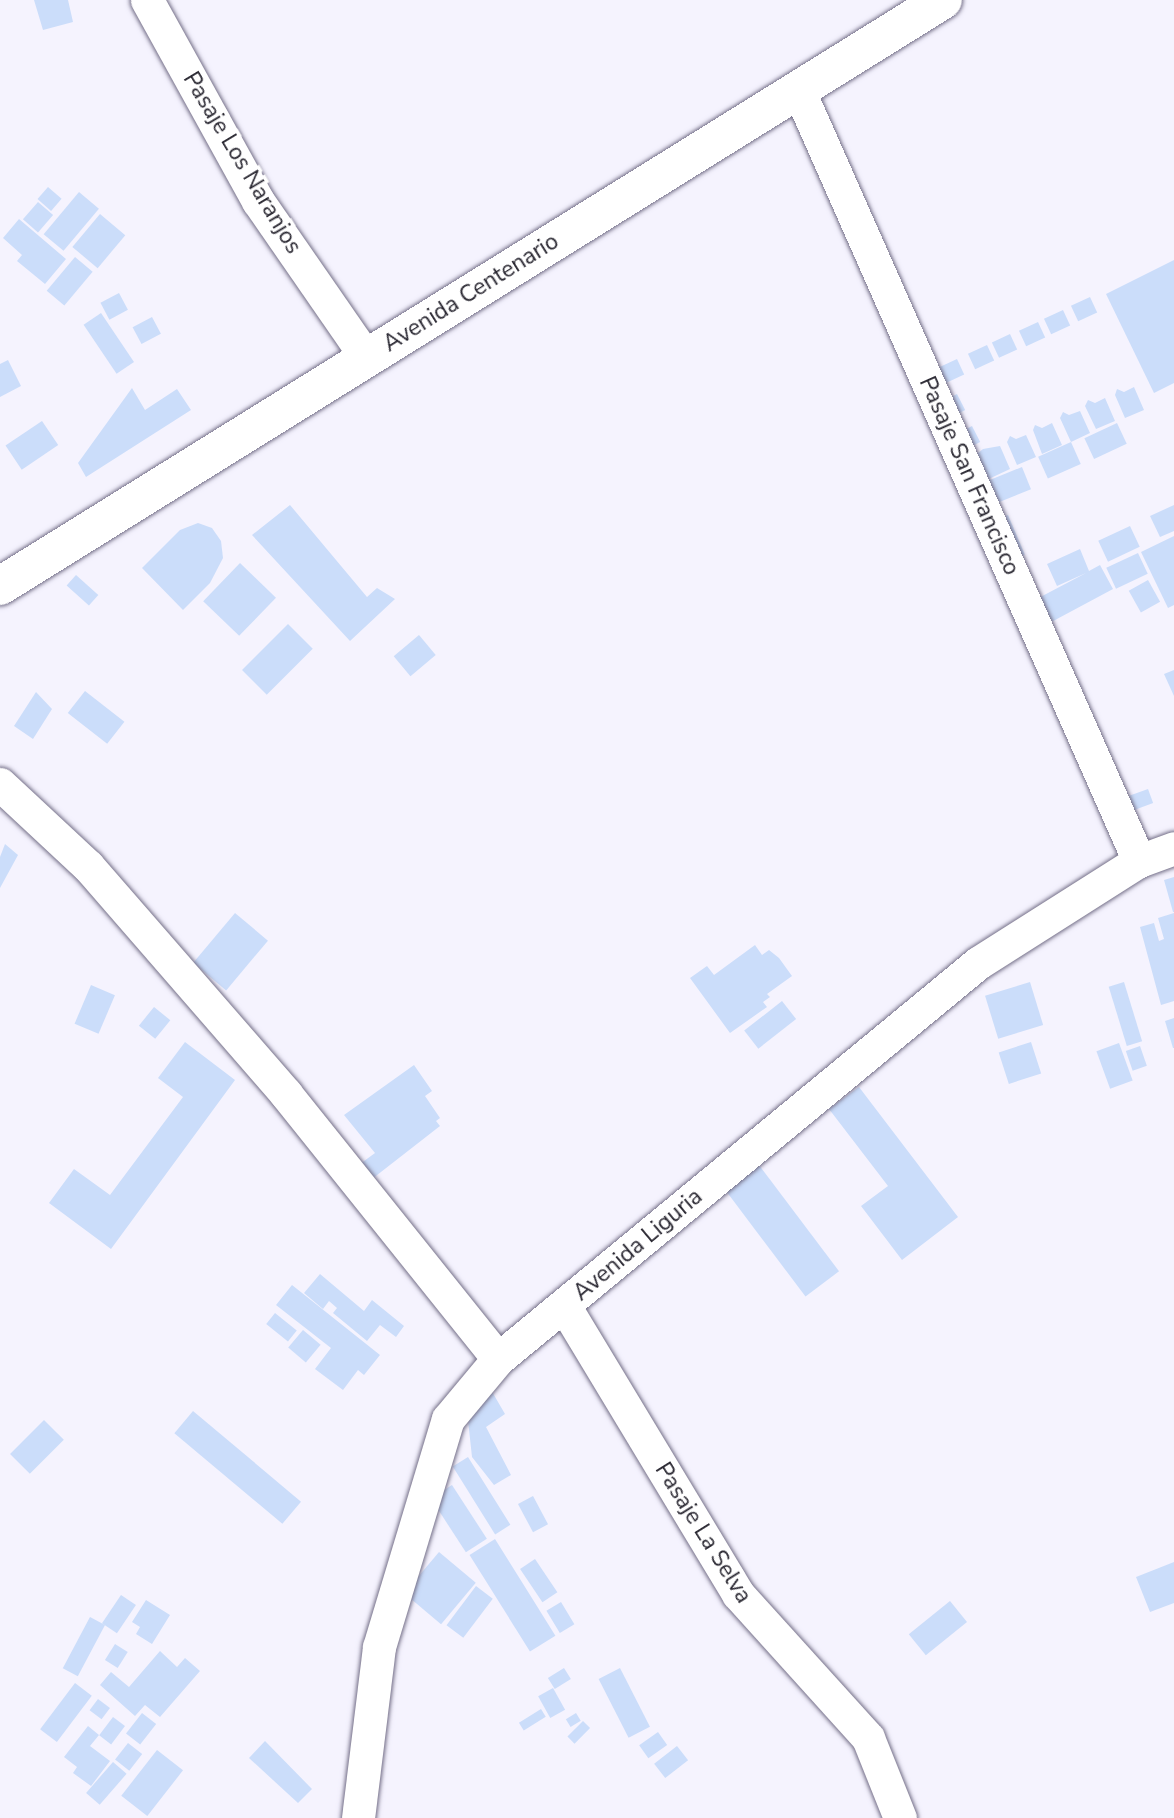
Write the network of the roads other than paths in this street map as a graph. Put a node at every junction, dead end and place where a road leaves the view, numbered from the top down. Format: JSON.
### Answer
{"nodes":[{"id":1,"x":147,"y":0,"type":"edge"},
{"id":2,"x":943,"y":0,"type":"edge"},
{"id":3,"x":799,"y":91,"type":"junction"},
{"id":4,"x":366,"y":357,"type":"junction"},
{"id":5,"x":0,"y":586,"type":"edge"},
{"id":6,"x":0,"y":785,"type":"edge"},
{"id":7,"x":1174,"y":848,"type":"edge"},
{"id":8,"x":1139,"y":861,"type":"junction"},
{"id":9,"x":565,"y":1307,"type":"junction"},
{"id":10,"x":498,"y":1359,"type":"junction"},
{"id":11,"x":358,"y":1818,"type":"edge"},
{"id":12,"x":900,"y":1818,"type":"edge"}],
"edges":[{"from":1,"to":4,"type":"street","name":"Pasaje Los Naranjos"},
{"from":2,"to":3,"type":"main road","name":"Avenida Centenario"},
{"from":3,"to":4,"type":"main road","name":"Avenida Centenario"},
{"from":3,"to":8,"type":"street","name":"Pasaje San Francisco"},
{"from":4,"to":5,"type":"main road","name":"Avenida Centenario"},
{"from":6,"to":10,"type":"street"},
{"from":7,"to":8,"type":"street","name":"Avenida Liguria"},
{"from":8,"to":9,"type":"street","name":"Avenida Liguria"},
{"from":9,"to":10,"type":"street","name":"Avenida Liguria"},
{"from":9,"to":12,"type":"street","name":"Pasaje La Selva"},
{"from":10,"to":11,"type":"street","name":"Avenida Liguria"}]}
